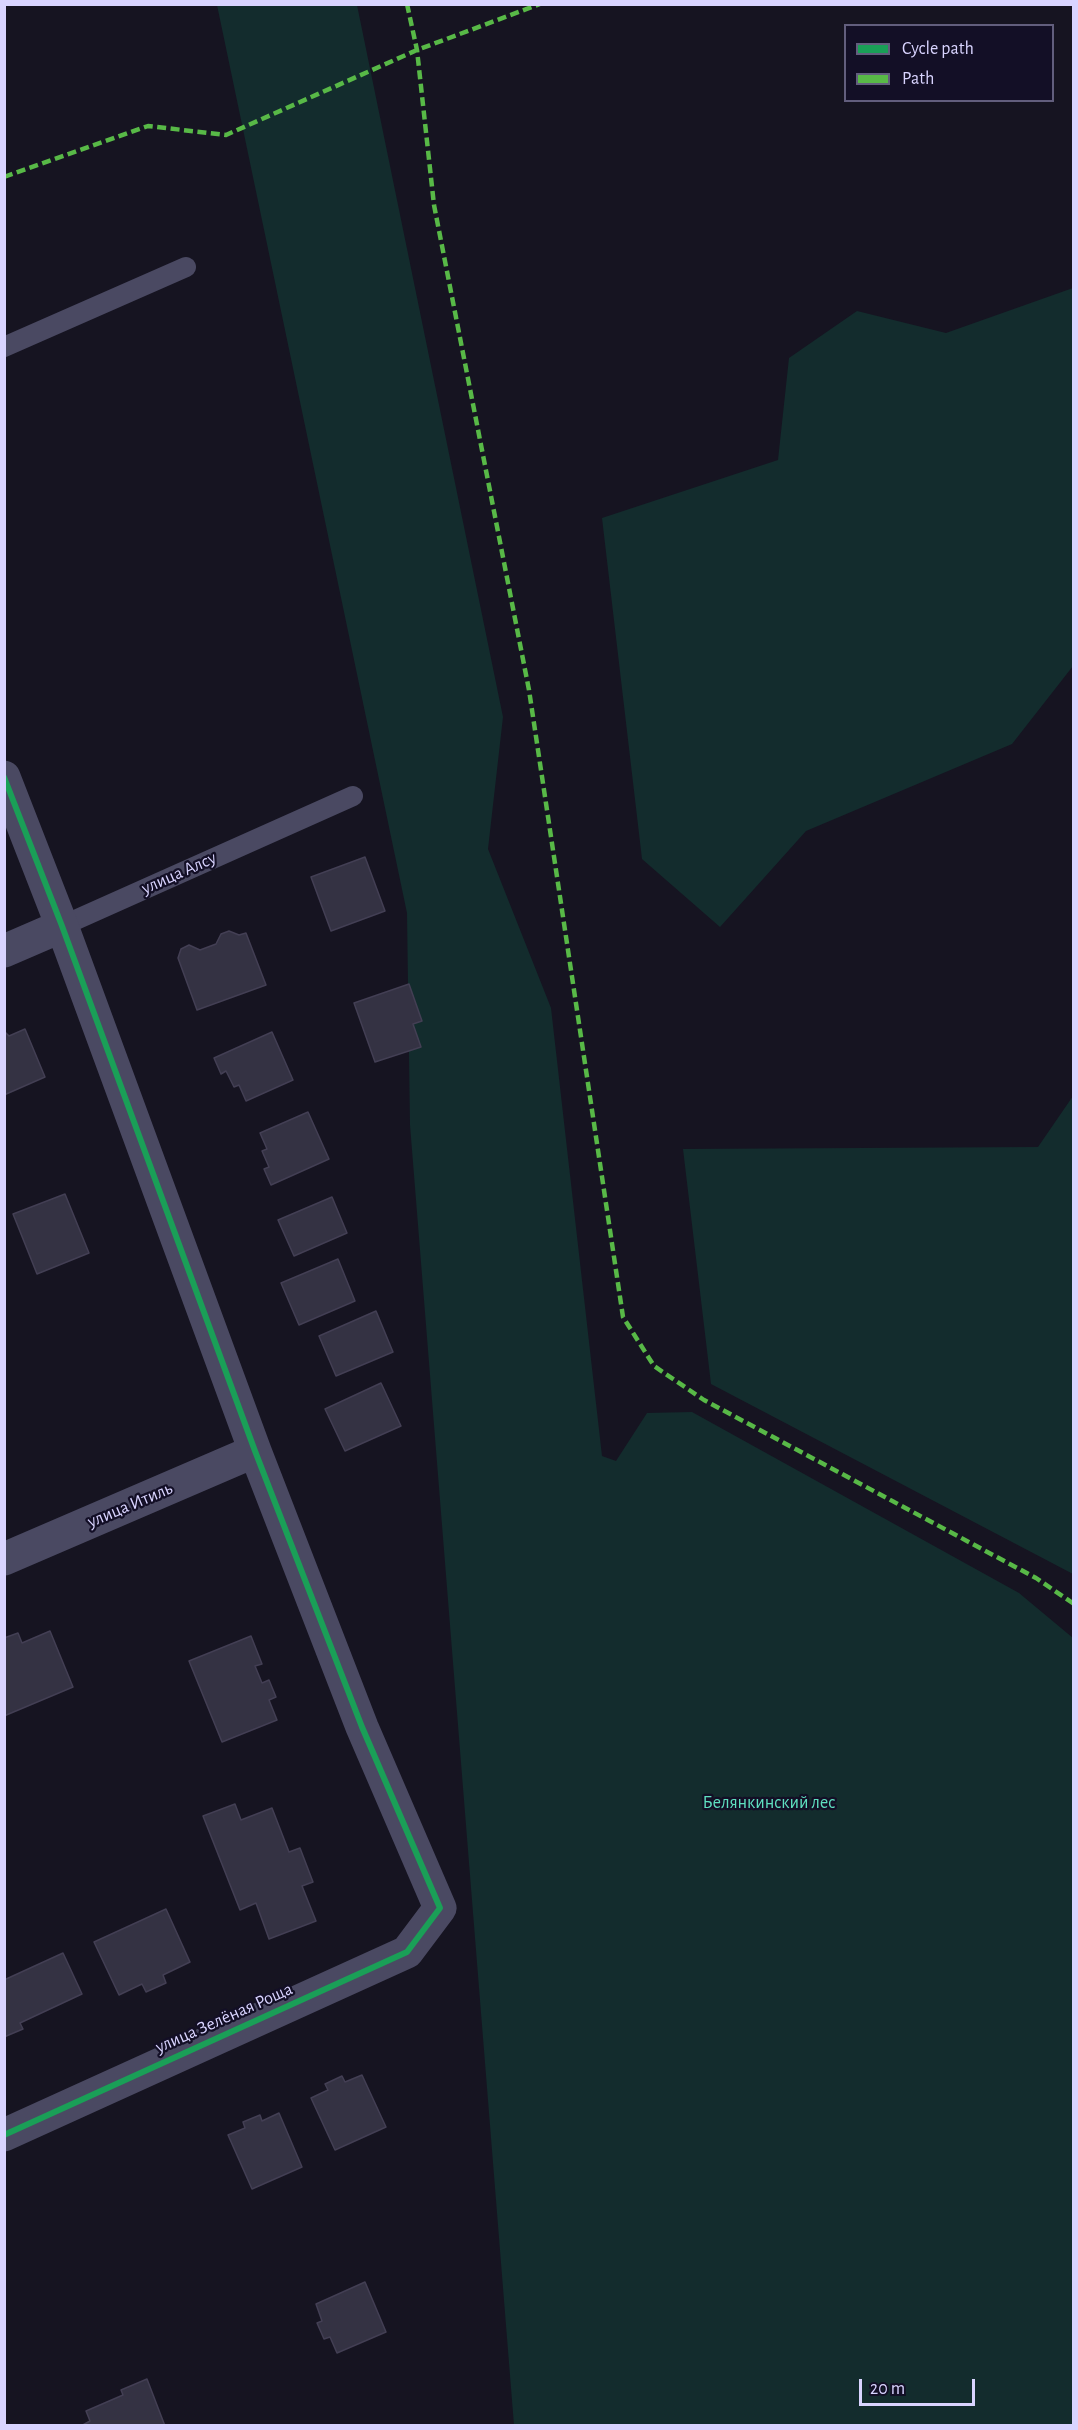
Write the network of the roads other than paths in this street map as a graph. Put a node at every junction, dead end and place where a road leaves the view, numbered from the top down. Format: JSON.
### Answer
{"nodes":[{"id":1,"x":186,"y":267,"type":"dead end"},
{"id":2,"x":4,"y":346,"type":"edge"},
{"id":3,"x":4,"y":777,"type":"edge"},
{"id":4,"x":354,"y":796,"type":"dead end"},
{"id":5,"x":62,"y":926,"type":"junction"},
{"id":6,"x":4,"y":951,"type":"edge"},
{"id":7,"x":255,"y":1451,"type":"junction"},
{"id":8,"x":4,"y":1559,"type":"edge"},
{"id":9,"x":4,"y":2135,"type":"edge"}],
"edges":[{"from":1,"to":2,"type":"lane"},
{"from":3,"to":5,"type":"street"},
{"from":4,"to":5,"type":"lane","name":"улица Алсу"},
{"from":5,"to":6,"type":"street","name":"улица Алсу"},
{"from":5,"to":7,"type":"street"},
{"from":7,"to":8,"type":"street","name":"улица Итиль"},
{"from":7,"to":9,"type":"street","name":"улица Зелёная Роща"}]}
